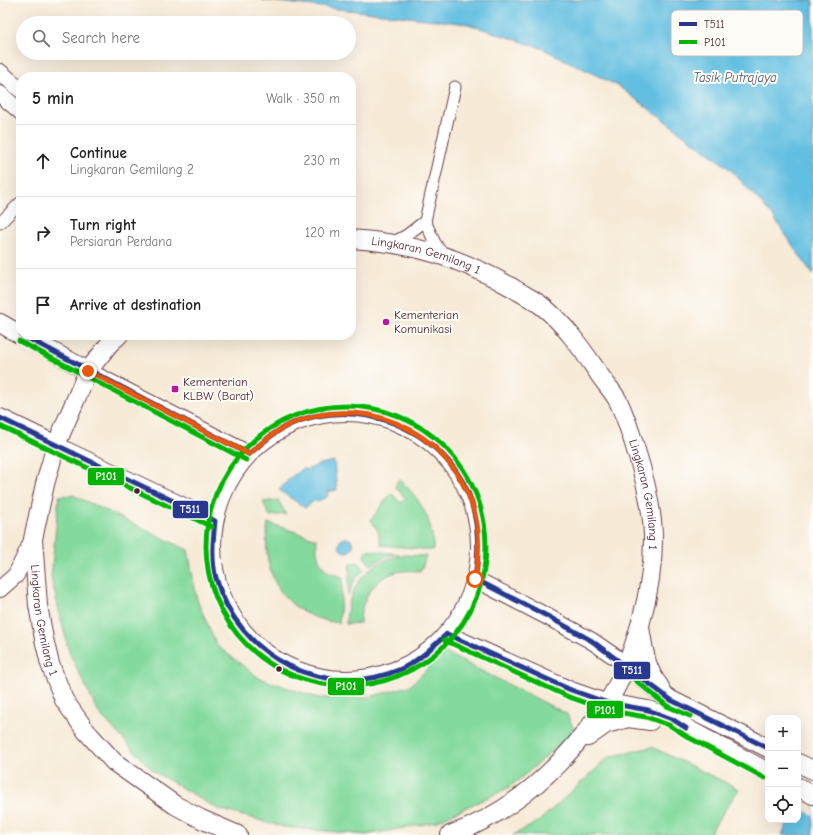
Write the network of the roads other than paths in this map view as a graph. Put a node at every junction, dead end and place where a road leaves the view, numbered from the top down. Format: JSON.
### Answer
{"nodes":[{"id":1,"x":0,"y":72,"type":"edge"},
{"id":2,"x":16,"y":86,"type":"edge"},
{"id":3,"x":455,"y":87,"type":"dead end"},
{"id":4,"x":0,"y":94,"type":"edge"},
{"id":5,"x":16,"y":108,"type":"edge"},
{"id":6,"x":16,"y":207,"type":"edge"},
{"id":7,"x":425,"y":221,"type":"junction"},
{"id":8,"x":0,"y":223,"type":"edge"},
{"id":9,"x":356,"y":239,"type":"edge"},
{"id":10,"x":392,"y":243,"type":"junction"},
{"id":11,"x":443,"y":255,"type":"junction"},
{"id":12,"x":0,"y":323,"type":"edge"},
{"id":13,"x":16,"y":332,"type":"edge"},
{"id":14,"x":30,"y":340,"type":"edge"},
{"id":15,"x":113,"y":340,"type":"edge"},
{"id":16,"x":88,"y":371,"type":"junction"},
{"id":17,"x":0,"y":418,"type":"edge"},
{"id":18,"x":56,"y":445,"type":"junction"},
{"id":19,"x":249,"y":454,"type":"junction"},
{"id":20,"x":215,"y":521,"type":"junction"},
{"id":21,"x":33,"y":540,"type":"junction"},
{"id":22,"x":475,"y":579,"type":"junction"},
{"id":23,"x":0,"y":589,"type":"edge"},
{"id":24,"x":640,"y":624,"type":"junction"},
{"id":25,"x":447,"y":634,"type":"junction"},
{"id":26,"x":627,"y":665,"type":"junction"},
{"id":27,"x":671,"y":700,"type":"junction"},
{"id":28,"x":608,"y":703,"type":"junction"},
{"id":29,"x":691,"y":731,"type":"junction"},
{"id":30,"x":765,"y":747,"type":"edge"},
{"id":31,"x":571,"y":750,"type":"junction"},
{"id":32,"x":801,"y":764,"type":"edge"},
{"id":33,"x":763,"y":769,"type":"edge"},
{"id":34,"x":813,"y":770,"type":"edge"},
{"id":35,"x":801,"y":789,"type":"edge"},
{"id":36,"x":813,"y":795,"type":"edge"},
{"id":37,"x":238,"y":835,"type":"edge"},
{"id":38,"x":450,"y":835,"type":"edge"}],
"edges":[{"from":1,"to":2,"type":"street"},
{"from":3,"to":7,"type":"street"},
{"from":4,"to":5,"type":"street"},
{"from":6,"to":8,"type":"street"},
{"from":7,"to":10,"type":"street"},
{"from":7,"to":11,"type":"street"},
{"from":9,"to":10,"type":"main road","name":"Lingkaran Gemilang 1"},
{"from":10,"to":11,"type":"main road","name":"Lingkaran Gemilang 1"},
{"from":11,"to":24,"type":"main road","name":"Lingkaran Gemilang 1"},
{"from":12,"to":13,"type":"main road"},
{"from":14,"to":16,"type":"main road"},
{"from":15,"to":16,"type":"main road","name":"Lingkaran Gemilang 1"},
{"from":16,"to":18,"type":"main road","name":"Lingkaran Gemilang 1"},
{"from":16,"to":19,"type":"street"},
{"from":17,"to":18,"type":"main road"},
{"from":18,"to":20,"type":"street"},
{"from":18,"to":21,"type":"main road","name":"Lingkaran Gemilang 1"},
{"from":19,"to":20,"type":"street"},
{"from":19,"to":22,"type":"street"},
{"from":20,"to":25,"type":"street"},
{"from":21,"to":23,"type":"street"},
{"from":21,"to":37,"type":"main road","name":"Lingkaran Gemilang 1"},
{"from":22,"to":25,"type":"street"},
{"from":22,"to":26,"type":"street"},
{"from":24,"to":26,"type":"main road","name":"Lingkaran Gemilang 1"},
{"from":24,"to":27,"type":"main road"},
{"from":25,"to":28,"type":"street"},
{"from":26,"to":27,"type":"main road"},
{"from":26,"to":28,"type":"main road","name":"Lingkaran Gemilang 1"},
{"from":27,"to":30,"type":"main road"},
{"from":28,"to":29,"type":"main road"},
{"from":28,"to":31,"type":"main road","name":"Lingkaran Gemilang 1"},
{"from":29,"to":31,"type":"main road"},
{"from":29,"to":33,"type":"main road"},
{"from":31,"to":38,"type":"main road","name":"Lingkaran Gemilang 1"},
{"from":32,"to":34,"type":"main road"},
{"from":35,"to":36,"type":"main road"}]}
